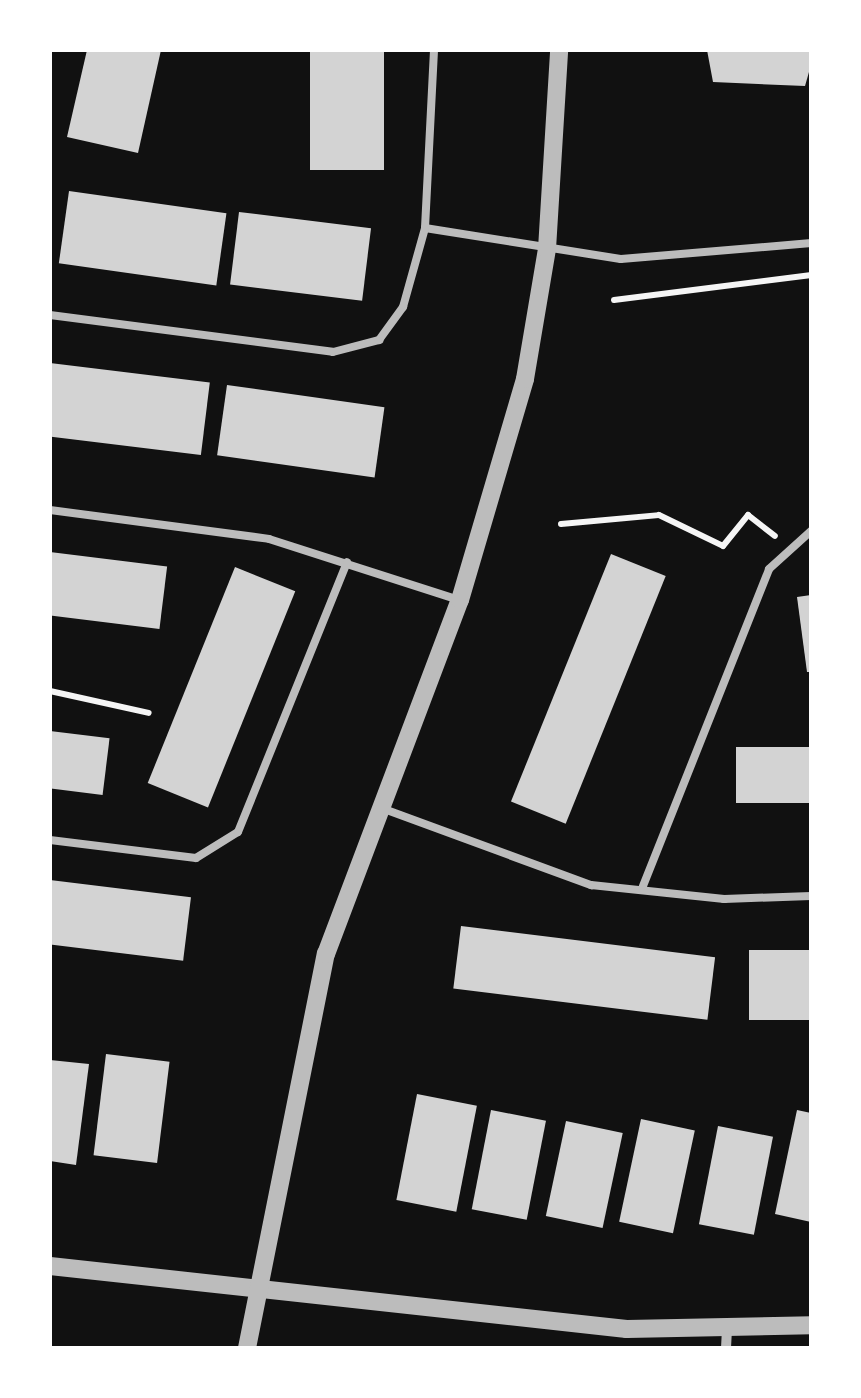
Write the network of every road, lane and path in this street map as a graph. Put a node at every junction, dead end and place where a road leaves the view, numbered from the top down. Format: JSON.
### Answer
{"nodes":[{"id":1,"x":434,"y":50,"type":"edge"},
{"id":2,"x":559,"y":50,"type":"edge"},
{"id":3,"x":426,"y":228,"type":"junction"},
{"id":4,"x":811,"y":243,"type":"edge"},
{"id":5,"x":548,"y":249,"type":"junction"},
{"id":6,"x":811,"y":275,"type":"edge"},
{"id":7,"x":614,"y":300,"type":"dead end"},
{"id":8,"x":50,"y":315,"type":"edge"},
{"id":9,"x":50,"y":510,"type":"edge"},
{"id":10,"x":561,"y":524,"type":"dead end"},
{"id":11,"x":811,"y":531,"type":"edge"},
{"id":12,"x":788,"y":546,"type":"junction"},
{"id":13,"x":347,"y":562,"type":"junction"},
{"id":14,"x":460,"y":600,"type":"junction"},
{"id":15,"x":50,"y":691,"type":"edge"},
{"id":16,"x":149,"y":713,"type":"dead end"},
{"id":17,"x":375,"y":806,"type":"junction"},
{"id":18,"x":50,"y":840,"type":"edge"},
{"id":19,"x":643,"y":886,"type":"junction"},
{"id":20,"x":811,"y":896,"type":"edge"},
{"id":21,"x":50,"y":1266,"type":"edge"},
{"id":22,"x":256,"y":1294,"type":"junction"},
{"id":23,"x":811,"y":1325,"type":"edge"},
{"id":24,"x":727,"y":1340,"type":"edge"},
{"id":25,"x":247,"y":1348,"type":"edge"}],
"edges":[{"from":1,"to":3,"type":"lane"},
{"from":2,"to":5,"type":"street"},
{"from":3,"to":5,"type":"lane"},
{"from":3,"to":8,"type":"lane"},
{"from":4,"to":5,"type":"lane"},
{"from":5,"to":14,"type":"street"},
{"from":6,"to":7,"type":"path"},
{"from":9,"to":13,"type":"lane"},
{"from":10,"to":12,"type":"path"},
{"from":11,"to":12,"type":"lane"},
{"from":12,"to":19,"type":"lane"},
{"from":13,"to":14,"type":"lane"},
{"from":13,"to":18,"type":"lane"},
{"from":14,"to":17,"type":"street"},
{"from":15,"to":16,"type":"path"},
{"from":17,"to":19,"type":"lane"},
{"from":17,"to":22,"type":"street"},
{"from":19,"to":20,"type":"lane"},
{"from":21,"to":22,"type":"street"},
{"from":22,"to":24,"type":"street"},
{"from":22,"to":25,"type":"street"},
{"from":23,"to":24,"type":"street"}]}
